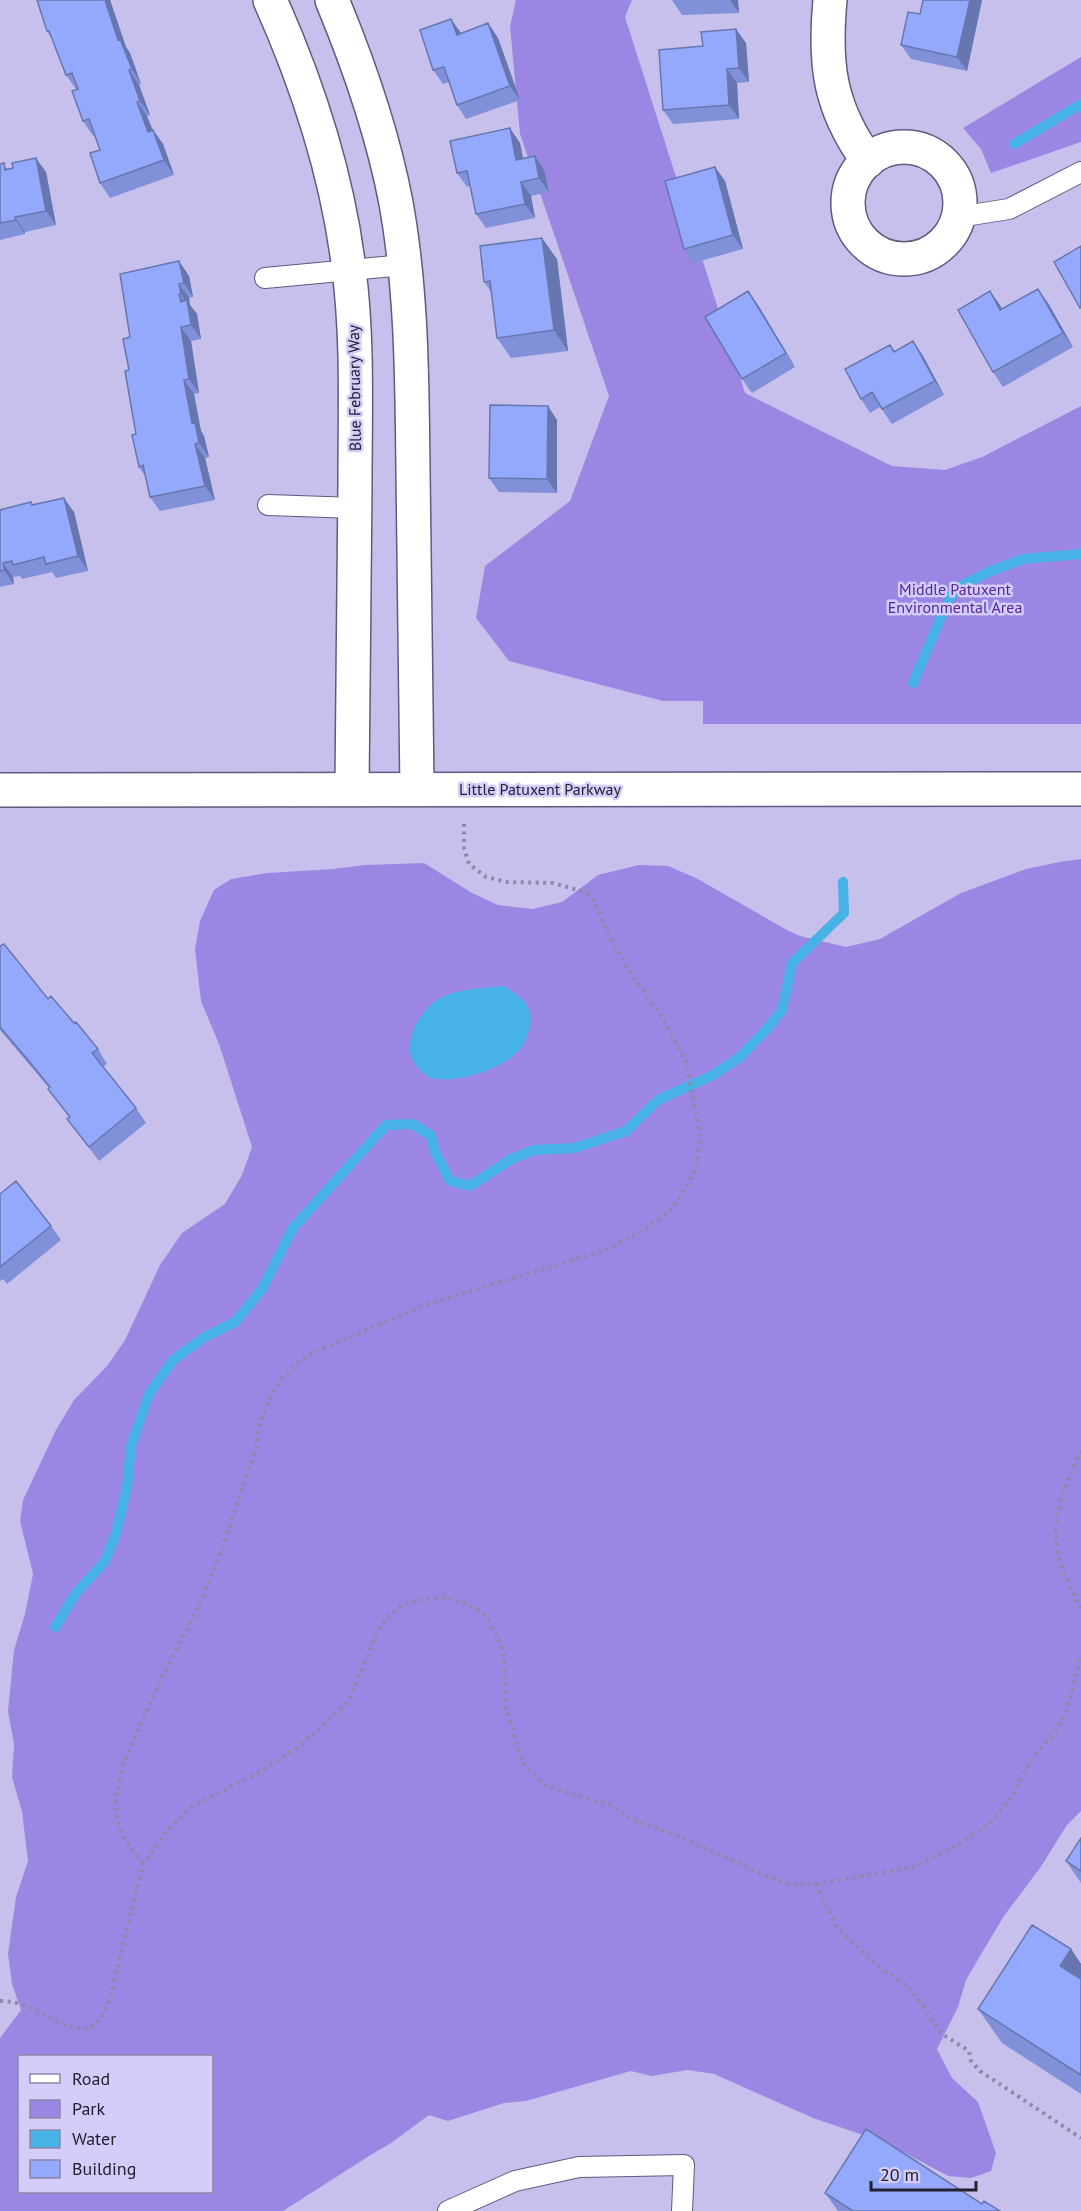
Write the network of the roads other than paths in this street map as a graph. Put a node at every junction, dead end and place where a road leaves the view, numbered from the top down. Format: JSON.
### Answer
{"nodes":[{"id":1,"x":270,"y":0,"type":"edge"},
{"id":2,"x":332,"y":0,"type":"edge"},
{"id":3,"x":830,"y":0,"type":"edge"},
{"id":4,"x":868,"y":161,"type":"junction"},
{"id":5,"x":1081,"y":172,"type":"edge"},
{"id":6,"x":958,"y":217,"type":"junction"},
{"id":7,"x":404,"y":265,"type":"junction"},
{"id":8,"x":349,"y":270,"type":"junction"},
{"id":9,"x":265,"y":278,"type":"dead end"},
{"id":10,"x":268,"y":505,"type":"dead end"},
{"id":11,"x":355,"y":508,"type":"junction"},
{"id":12,"x":352,"y":788,"type":"junction"},
{"id":13,"x":417,"y":789,"type":"junction"},
{"id":14,"x":1081,"y":789,"type":"edge"},
{"id":15,"x":0,"y":790,"type":"edge"},
{"id":16,"x":448,"y":2211,"type":"edge"},
{"id":17,"x":682,"y":2211,"type":"edge"}],
"edges":[{"from":1,"to":8,"type":"street","name":"Blue February Way"},
{"from":2,"to":7,"type":"street"},
{"from":3,"to":4,"type":"street"},
{"from":4,"to":6,"type":"street"},
{"from":4,"to":6,"type":"street"},
{"from":5,"to":6,"type":"lane"},
{"from":7,"to":8,"type":"lane"},
{"from":7,"to":13,"type":"street"},
{"from":8,"to":9,"type":"lane"},
{"from":8,"to":11,"type":"street","name":"Blue February Way"},
{"from":10,"to":11,"type":"lane"},
{"from":11,"to":12,"type":"street","name":"Blue February Way"},
{"from":12,"to":13,"type":"street","name":"Little Patuxent Parkway"},
{"from":12,"to":15,"type":"street","name":"Little Patuxent Parkway"},
{"from":13,"to":14,"type":"street","name":"Little Patuxent Parkway"},
{"from":16,"to":17,"type":"lane"}]}
